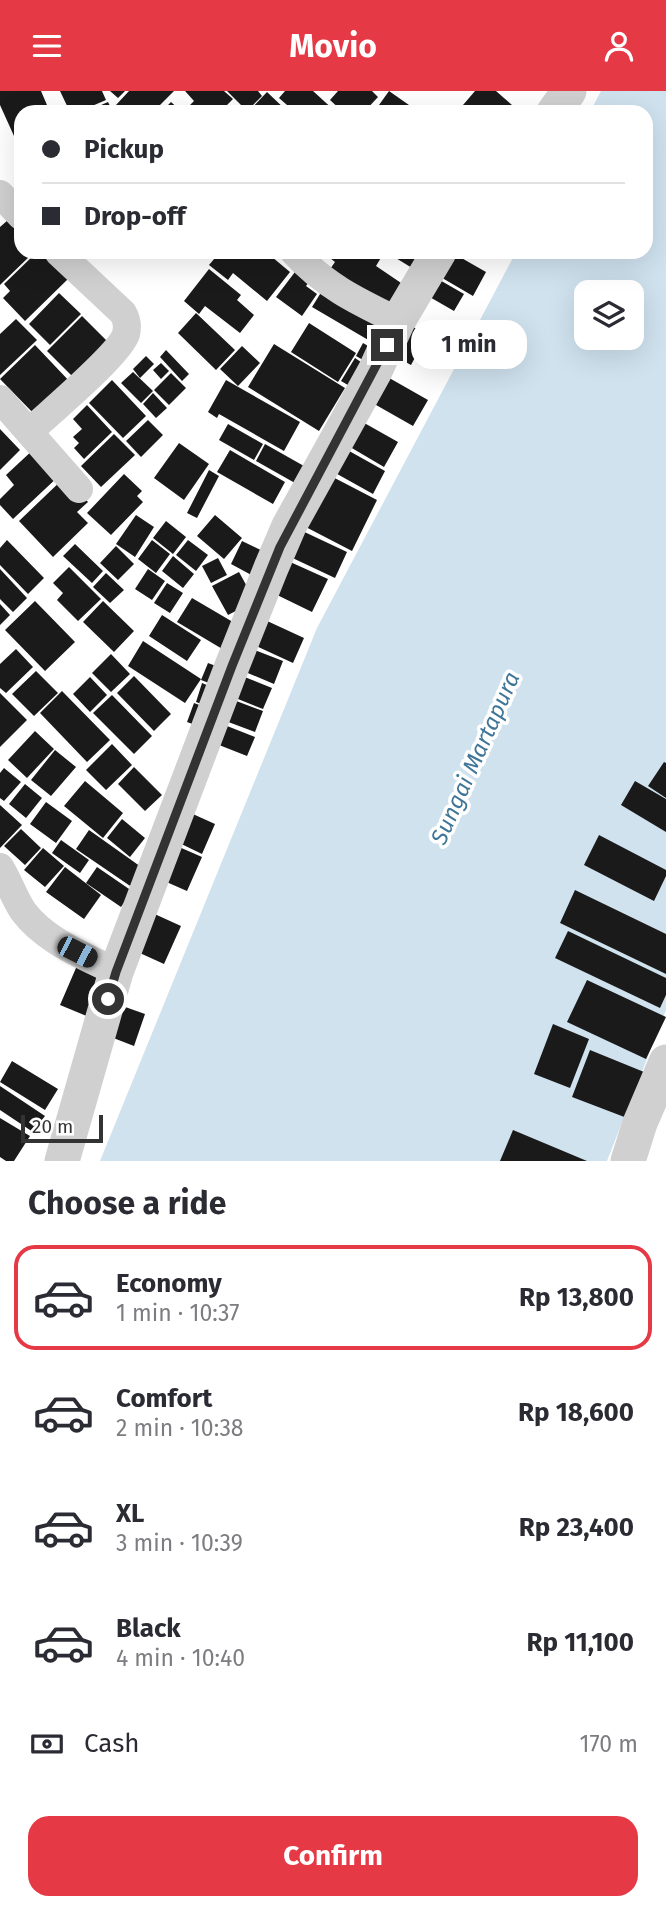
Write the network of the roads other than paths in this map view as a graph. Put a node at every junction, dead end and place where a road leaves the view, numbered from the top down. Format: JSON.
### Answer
{"nodes":[{"id":1,"x":0,"y":194,"type":"edge"},
{"id":2,"x":14,"y":209,"type":"edge"},
{"id":3,"x":65,"y":259,"type":"edge"},
{"id":4,"x":301,"y":259,"type":"edge"},
{"id":5,"x":435,"y":259,"type":"edge"},
{"id":6,"x":398,"y":321,"type":"junction"},
{"id":7,"x":0,"y":399,"type":"edge"},
{"id":8,"x":29,"y":432,"type":"junction"},
{"id":9,"x":79,"y":489,"type":"dead end"},
{"id":10,"x":0,"y":867,"type":"edge"},
{"id":11,"x":116,"y":972,"type":"junction"},
{"id":12,"x":666,"y":1062,"type":"edge"},
{"id":13,"x":62,"y":1161,"type":"edge"},
{"id":14,"x":628,"y":1161,"type":"edge"}],
"edges":[{"from":1,"to":2,"type":"street"},
{"from":3,"to":8,"type":"street"},
{"from":4,"to":6,"type":"street"},
{"from":5,"to":6,"type":"street"},
{"from":6,"to":11,"type":"street"},
{"from":7,"to":8,"type":"street"},
{"from":8,"to":9,"type":"street"},
{"from":10,"to":11,"type":"street"},
{"from":11,"to":13,"type":"street"},
{"from":12,"to":14,"type":"street"}]}
